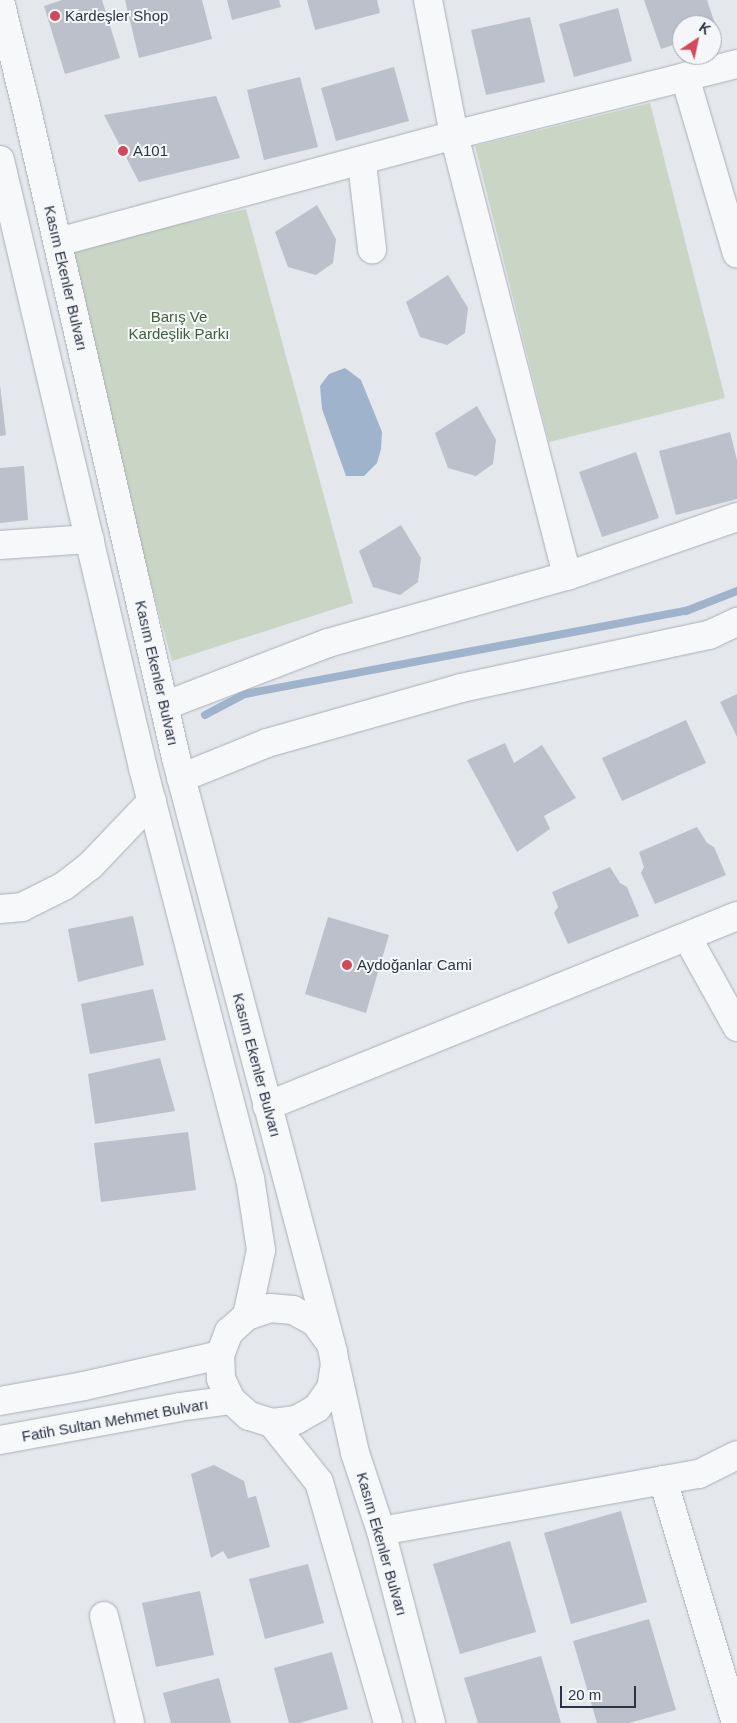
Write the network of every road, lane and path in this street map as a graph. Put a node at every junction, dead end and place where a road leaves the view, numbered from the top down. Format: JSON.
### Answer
{"nodes":[{"id":1,"x":428,"y":0,"type":"edge"},
{"id":2,"x":0,"y":1,"type":"edge"},
{"id":3,"x":737,"y":64,"type":"edge"},
{"id":4,"x":685,"y":77,"type":"junction"},
{"id":5,"x":454,"y":135,"type":"junction"},
{"id":6,"x":0,"y":160,"type":"edge"},
{"id":7,"x":360,"y":161,"type":"junction"},
{"id":8,"x":58,"y":242,"type":"junction"},
{"id":9,"x":372,"y":249,"type":"dead end"},
{"id":10,"x":737,"y":254,"type":"edge"},
{"id":11,"x":737,"y":517,"type":"edge"},
{"id":12,"x":90,"y":538,"type":"junction"},
{"id":13,"x":0,"y":545,"type":"edge"},
{"id":14,"x":567,"y":576,"type":"junction"},
{"id":15,"x":737,"y":622,"type":"edge"},
{"id":16,"x":164,"y":706,"type":"junction"},
{"id":17,"x":181,"y":778,"type":"junction"},
{"id":18,"x":152,"y":801,"type":"junction"},
{"id":19,"x":0,"y":909,"type":"edge"},
{"id":20,"x":737,"y":916,"type":"edge"},
{"id":21,"x":687,"y":937,"type":"junction"},
{"id":22,"x":737,"y":1027,"type":"edge"},
{"id":23,"x":267,"y":1106,"type":"junction"},
{"id":24,"x":247,"y":1316,"type":"junction"},
{"id":25,"x":332,"y":1352,"type":"junction"},
{"id":26,"x":220,"y":1355,"type":"junction"},
{"id":27,"x":231,"y":1400,"type":"junction"},
{"id":28,"x":0,"y":1401,"type":"edge"},
{"id":29,"x":272,"y":1423,"type":"junction"},
{"id":30,"x":0,"y":1440,"type":"edge"},
{"id":31,"x":737,"y":1455,"type":"edge"},
{"id":32,"x":663,"y":1480,"type":"junction"},
{"id":33,"x":381,"y":1531,"type":"junction"},
{"id":34,"x":104,"y":1616,"type":"dead end"},
{"id":35,"x":130,"y":1723,"type":"edge"},
{"id":36,"x":388,"y":1723,"type":"edge"},
{"id":37,"x":431,"y":1723,"type":"edge"},
{"id":38,"x":736,"y":1723,"type":"edge"}],
"edges":[{"from":1,"to":5,"type":"street"},
{"from":2,"to":8,"type":"street","name":"Kasım Ekenler Bulvarı"},
{"from":3,"to":4,"type":"street"},
{"from":4,"to":5,"type":"street"},
{"from":4,"to":10,"type":"street"},
{"from":5,"to":7,"type":"street"},
{"from":5,"to":14,"type":"street"},
{"from":6,"to":12,"type":"street"},
{"from":7,"to":8,"type":"street"},
{"from":7,"to":9,"type":"street"},
{"from":8,"to":16,"type":"street","name":"Kasım Ekenler Bulvarı"},
{"from":11,"to":14,"type":"street"},
{"from":12,"to":13,"type":"street"},
{"from":12,"to":18,"type":"street"},
{"from":14,"to":16,"type":"street"},
{"from":15,"to":17,"type":"street"},
{"from":16,"to":17,"type":"street","name":"Kasım Ekenler Bulvarı"},
{"from":17,"to":23,"type":"street","name":"Kasım Ekenler Bulvarı"},
{"from":18,"to":19,"type":"street"},
{"from":18,"to":24,"type":"street"},
{"from":20,"to":21,"type":"street"},
{"from":21,"to":22,"type":"street"},
{"from":21,"to":23,"type":"street"},
{"from":23,"to":25,"type":"street","name":"Kasım Ekenler Bulvarı"},
{"from":24,"to":25,"type":"street"},
{"from":24,"to":26,"type":"street"},
{"from":25,"to":29,"type":"street"},
{"from":25,"to":33,"type":"street","name":"Kasım Ekenler Bulvarı"},
{"from":26,"to":27,"type":"street"},
{"from":26,"to":28,"type":"street"},
{"from":27,"to":29,"type":"street"},
{"from":27,"to":30,"type":"street","name":"Fatih Sultan Mehmet Bulvarı"},
{"from":29,"to":36,"type":"street"},
{"from":31,"to":32,"type":"street"},
{"from":32,"to":33,"type":"street"},
{"from":32,"to":38,"type":"street"},
{"from":33,"to":37,"type":"street","name":"Kasım Ekenler Bulvarı"},
{"from":34,"to":35,"type":"street"}]}
